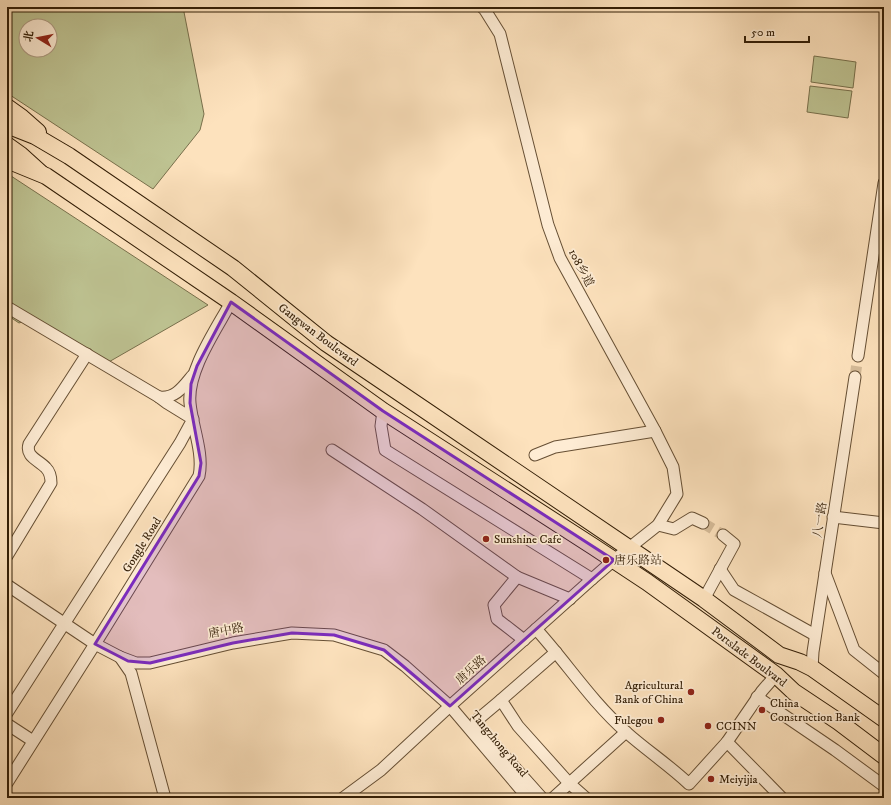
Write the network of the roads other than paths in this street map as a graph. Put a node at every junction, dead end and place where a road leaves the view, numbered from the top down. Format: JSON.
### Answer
{"nodes":[{"id":1,"x":482,"y":7,"type":"edge"},
{"id":2,"x":7,"y":107,"type":"edge"},
{"id":3,"x":7,"y":125,"type":"edge"},
{"id":4,"x":45,"y":141,"type":"junction"},
{"id":5,"x":7,"y":144,"type":"edge"},
{"id":6,"x":7,"y":160,"type":"edge"},
{"id":7,"x":46,"y":176,"type":"junction"},
{"id":8,"x":884,"y":183,"type":"edge"},
{"id":9,"x":231,"y":302,"type":"junction"},
{"id":10,"x":7,"y":307,"type":"edge"},
{"id":11,"x":87,"y":354,"type":"junction"},
{"id":12,"x":858,"y":356,"type":"tunnel mouth"},
{"id":13,"x":193,"y":375,"type":"junction"},
{"id":14,"x":855,"y":377,"type":"tunnel mouth"},
{"id":15,"x":159,"y":397,"type":"junction"},
{"id":16,"x":383,"y":411,"type":"junction"},
{"id":17,"x":192,"y":419,"type":"junction"},
{"id":18,"x":656,"y":431,"type":"junction"},
{"id":19,"x":180,"y":442,"type":"junction"},
{"id":20,"x":198,"y":447,"type":"junction"},
{"id":21,"x":332,"y":450,"type":"dead end"},
{"id":22,"x":535,"y":455,"type":"dead end"},
{"id":23,"x":833,"y":517,"type":"junction"},
{"id":24,"x":703,"y":523,"type":"tunnel mouth"},
{"id":25,"x":884,"y":523,"type":"edge"},
{"id":26,"x":658,"y":525,"type":"junction"},
{"id":27,"x":723,"y":535,"type":"tunnel mouth"},
{"id":28,"x":629,"y":548,"type":"junction"},
{"id":29,"x":7,"y":556,"type":"edge"},
{"id":30,"x":614,"y":560,"type":"junction"},
{"id":31,"x":720,"y":569,"type":"junction"},
{"id":32,"x":825,"y":572,"type":"junction"},
{"id":33,"x":517,"y":577,"type":"junction"},
{"id":34,"x":592,"y":579,"type":"junction"},
{"id":35,"x":7,"y":585,"type":"edge"},
{"id":36,"x":570,"y":599,"type":"junction"},
{"id":37,"x":704,"y":599,"type":"junction"},
{"id":38,"x":66,"y":623,"type":"junction"},
{"id":39,"x":536,"y":629,"type":"junction"},
{"id":40,"x":815,"y":635,"type":"junction"},
{"id":41,"x":524,"y":640,"type":"junction"},
{"id":42,"x":96,"y":644,"type":"junction"},
{"id":43,"x":556,"y":652,"type":"junction"},
{"id":44,"x":120,"y":658,"type":"junction"},
{"id":45,"x":812,"y":668,"type":"junction"},
{"id":46,"x":883,"y":673,"type":"edge"},
{"id":47,"x":776,"y":675,"type":"junction"},
{"id":48,"x":758,"y":697,"type":"junction"},
{"id":49,"x":501,"y":700,"type":"junction"},
{"id":50,"x":450,"y":706,"type":"junction"},
{"id":51,"x":7,"y":713,"type":"edge"},
{"id":52,"x":884,"y":719,"type":"edge"},
{"id":53,"x":7,"y":724,"type":"edge"},
{"id":54,"x":626,"y":732,"type":"junction"},
{"id":55,"x":33,"y":741,"type":"junction"},
{"id":56,"x":727,"y":742,"type":"junction"},
{"id":57,"x":884,"y":756,"type":"edge"},
{"id":58,"x":569,"y":782,"type":"junction"},
{"id":59,"x":7,"y":783,"type":"edge"},
{"id":60,"x":884,"y":786,"type":"edge"},
{"id":61,"x":165,"y":798,"type":"edge"},
{"id":62,"x":343,"y":798,"type":"edge"},
{"id":63,"x":528,"y":798,"type":"edge"},
{"id":64,"x":542,"y":798,"type":"edge"},
{"id":65,"x":553,"y":798,"type":"edge"},
{"id":66,"x":586,"y":798,"type":"edge"},
{"id":67,"x":782,"y":798,"type":"edge"}],
"edges":[{"from":1,"to":18,"type":"street","name":"108乡道"},
{"from":2,"to":4,"type":"highway"},
{"from":3,"to":4,"type":"highway","name":"Gangwan Boulevard"},
{"from":4,"to":28,"type":"highway","name":"Gangwan Boulevard"},
{"from":5,"to":7,"type":"main road"},
{"from":6,"to":7,"type":"highway","name":"Gangwan Boulevard"},
{"from":7,"to":9,"type":"highway","name":"Gangwan Boulevard"},
{"from":8,"to":12,"type":"street"},
{"from":9,"to":13,"type":"street","name":"Gongle Road"},
{"from":9,"to":16,"type":"highway","name":"Gangwan Boulevard"},
{"from":10,"to":11,"type":"street"},
{"from":11,"to":15,"type":"street"},
{"from":11,"to":29,"type":"street"},
{"from":13,"to":15,"type":"street"},
{"from":13,"to":17,"type":"street","name":"Gongle Road"},
{"from":14,"to":23,"type":"street","name":"八一路"},
{"from":15,"to":17,"type":"street"},
{"from":16,"to":30,"type":"highway","name":"Gangwan Boulevard"},
{"from":16,"to":34,"type":"street"},
{"from":17,"to":19,"type":"street"},
{"from":17,"to":20,"type":"street","name":"Gongle Road"},
{"from":18,"to":22,"type":"street"},
{"from":18,"to":26,"type":"street","name":"108乡道"},
{"from":19,"to":20,"type":"street"},
{"from":19,"to":38,"type":"street"},
{"from":20,"to":42,"type":"street","name":"Gongle Road"},
{"from":21,"to":33,"type":"street"},
{"from":23,"to":25,"type":"street"},
{"from":23,"to":32,"type":"street","name":"八一路"},
{"from":24,"to":26,"type":"street"},
{"from":26,"to":28,"type":"street","name":"108乡道"},
{"from":27,"to":31,"type":"street"},
{"from":28,"to":30,"type":"street","name":"唐乐路"},
{"from":28,"to":37,"type":"highway","name":"Portslade Boulvard"},
{"from":30,"to":34,"type":"street","name":"唐乐路"},
{"from":30,"to":47,"type":"highway","name":"Portslade Boulvard"},
{"from":31,"to":37,"type":"street"},
{"from":31,"to":40,"type":"street"},
{"from":32,"to":40,"type":"street","name":"八一路"},
{"from":32,"to":46,"type":"street"},
{"from":33,"to":36,"type":"street"},
{"from":33,"to":41,"type":"street"},
{"from":34,"to":36,"type":"street","name":"唐乐路"},
{"from":35,"to":38,"type":"street","name":"唐中路"},
{"from":36,"to":39,"type":"street","name":"唐乐路"},
{"from":37,"to":45,"type":"highway","name":"Portslade Boulvard"},
{"from":38,"to":42,"type":"street","name":"唐中路"},
{"from":38,"to":51,"type":"street"},
{"from":39,"to":41,"type":"street","name":"唐乐路"},
{"from":39,"to":43,"type":"street"},
{"from":40,"to":45,"type":"street","name":"八一路"},
{"from":41,"to":50,"type":"street","name":"唐乐路"},
{"from":42,"to":44,"type":"street","name":"唐中路"},
{"from":42,"to":55,"type":"street","name":"Gongle Road"},
{"from":43,"to":49,"type":"street"},
{"from":43,"to":54,"type":"street"},
{"from":44,"to":50,"type":"street","name":"唐中路"},
{"from":44,"to":61,"type":"street"},
{"from":45,"to":52,"type":"highway","name":"Portslade Boulvard"},
{"from":47,"to":48,"type":"street"},
{"from":47,"to":57,"type":"highway","name":"Portslade Boulvard"},
{"from":48,"to":56,"type":"street"},
{"from":48,"to":60,"type":"street"},
{"from":49,"to":58,"type":"street"},
{"from":49,"to":64,"type":"street"},
{"from":50,"to":62,"type":"street","name":"唐乐路"},
{"from":50,"to":63,"type":"street","name":"Tangzhong Road"},
{"from":53,"to":55,"type":"street"},
{"from":54,"to":56,"type":"street"},
{"from":54,"to":58,"type":"street"},
{"from":55,"to":59,"type":"street","name":"Gongle Road"},
{"from":56,"to":67,"type":"street"},
{"from":58,"to":65,"type":"street"},
{"from":58,"to":66,"type":"street"}]}
